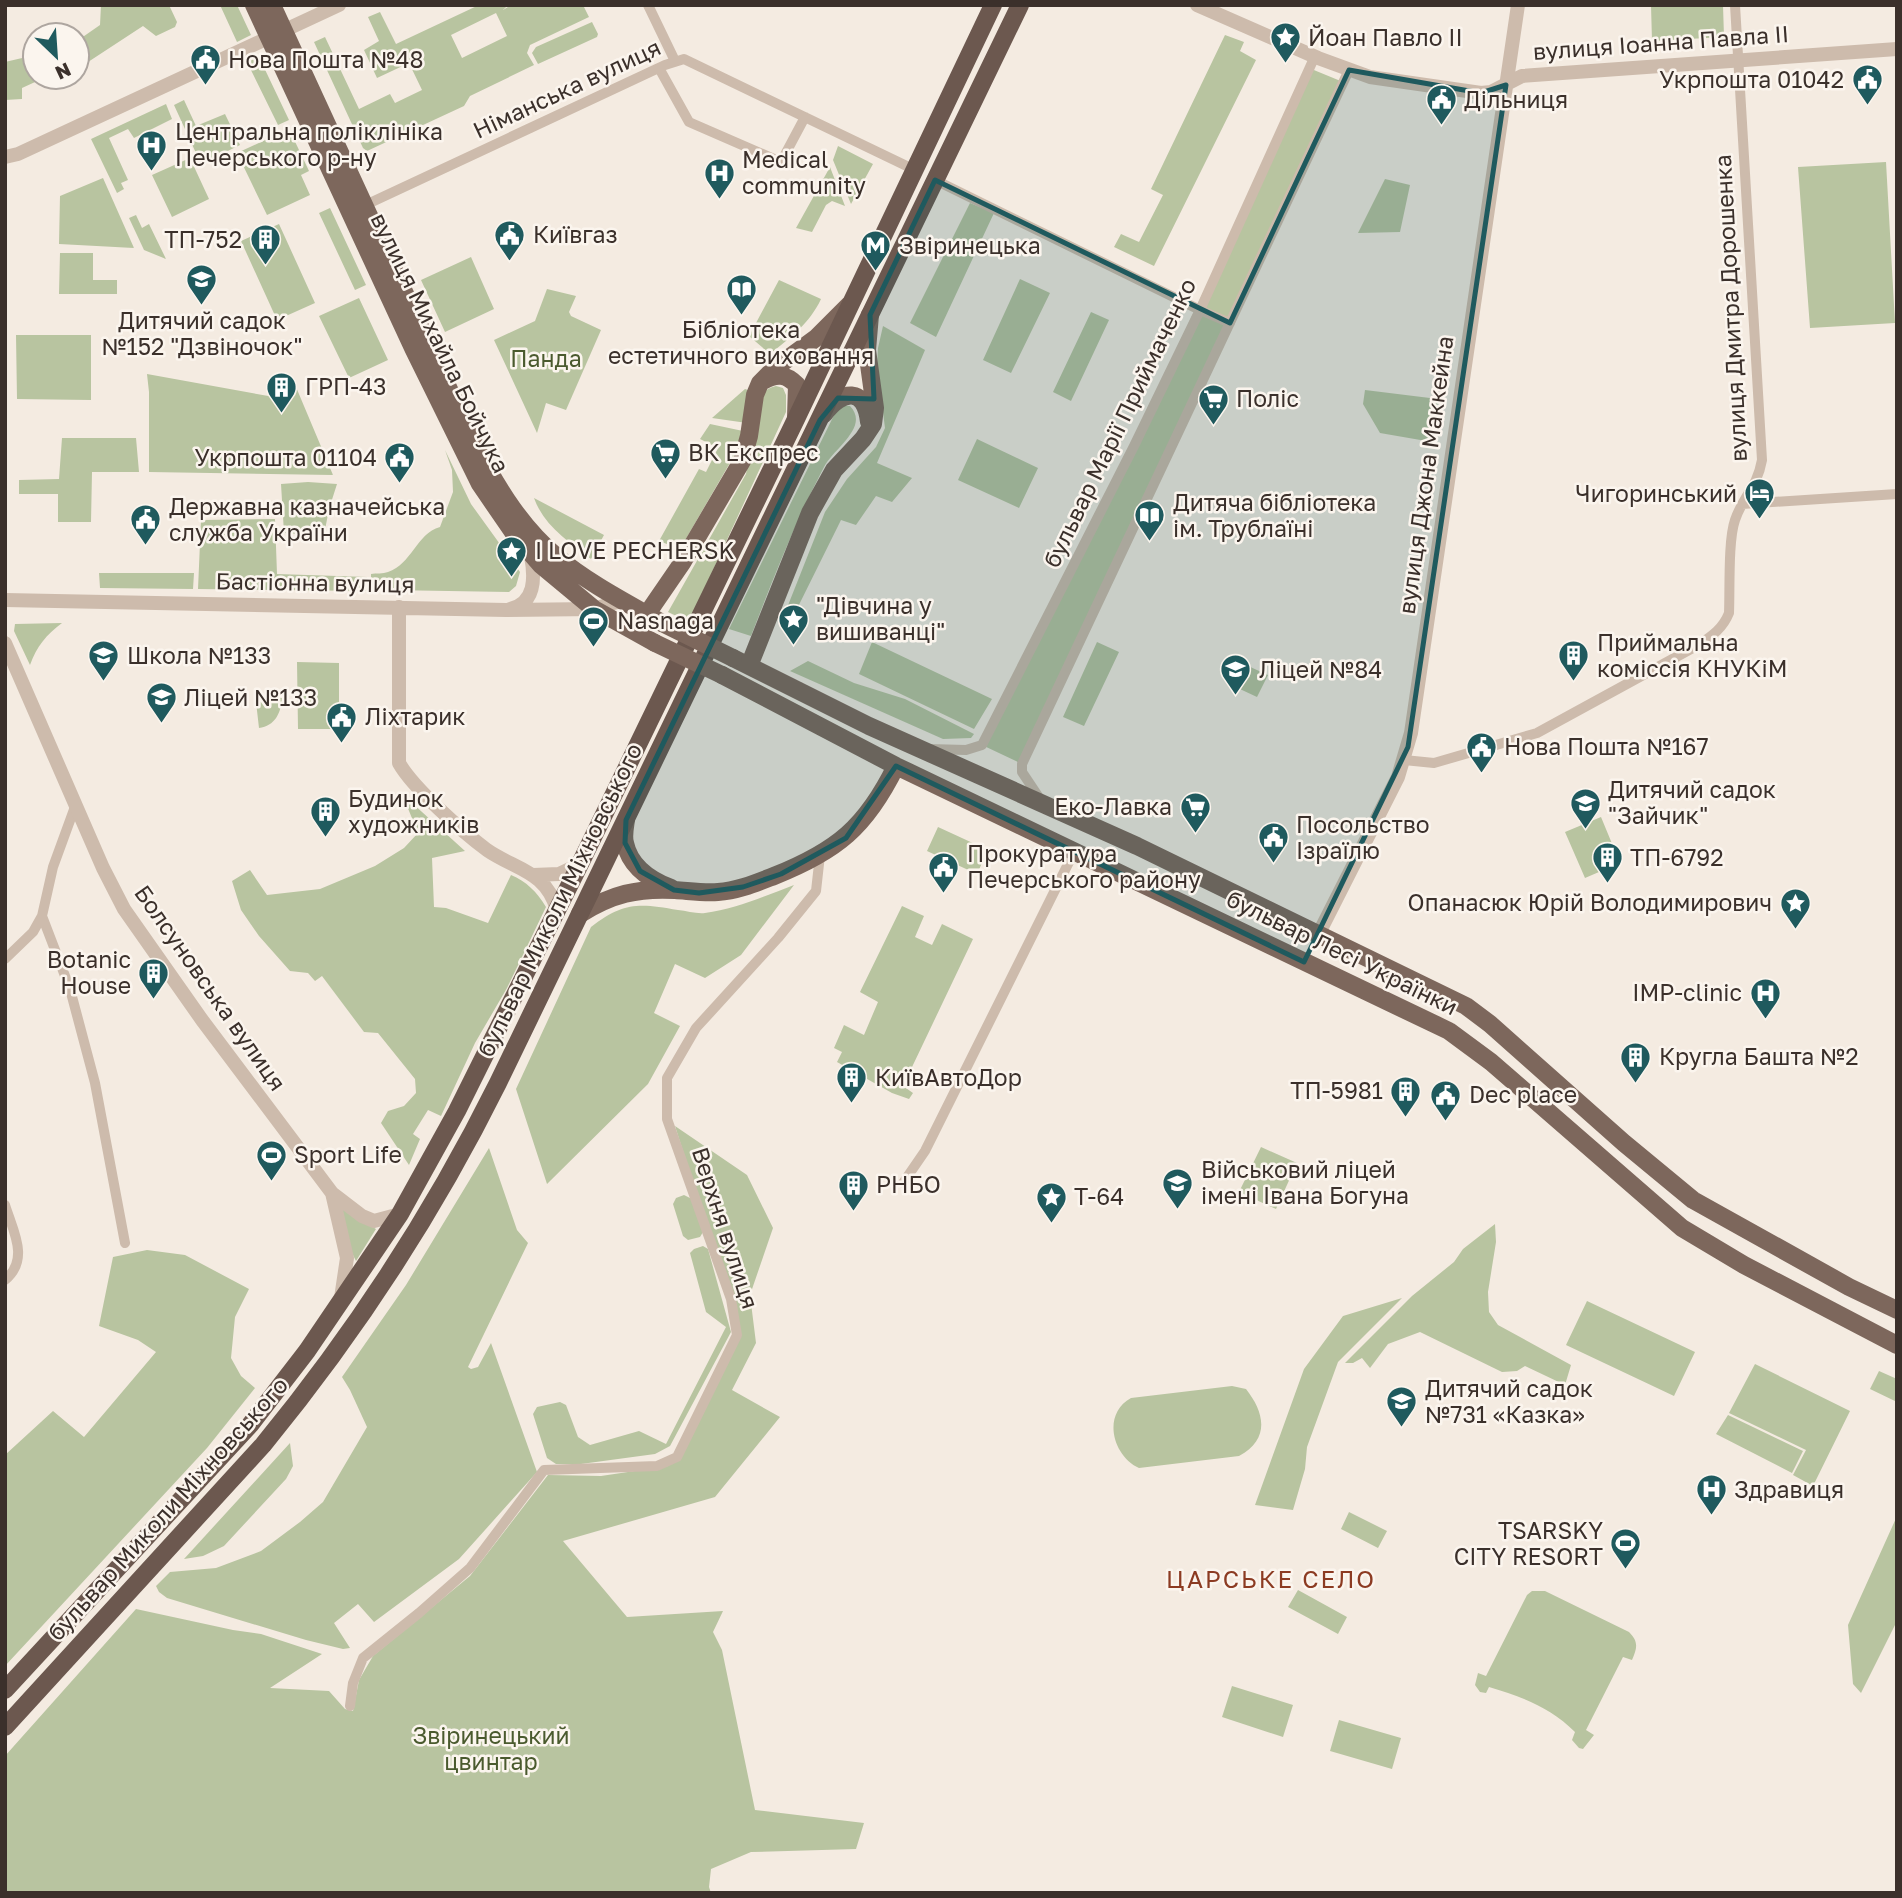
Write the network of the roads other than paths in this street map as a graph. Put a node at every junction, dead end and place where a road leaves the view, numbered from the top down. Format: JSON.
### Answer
{"nodes":[{"id":1,"x":254,"y":5,"type":"edge"},
{"id":2,"x":272,"y":5,"type":"edge"},
{"id":3,"x":339,"y":5,"type":"edge"},
{"id":4,"x":648,"y":5,"type":"edge"},
{"id":5,"x":993,"y":5,"type":"edge"},
{"id":6,"x":1020,"y":5,"type":"edge"},
{"id":7,"x":1196,"y":5,"type":"edge"},
{"id":8,"x":1518,"y":5,"type":"edge"},
{"id":9,"x":1735,"y":5,"type":"edge"},
{"id":10,"x":276,"y":34,"type":"junction"},
{"id":11,"x":1897,"y":49,"type":"edge"},
{"id":12,"x":1315,"y":56,"type":"junction"},
{"id":13,"x":1739,"y":60,"type":"junction"},
{"id":14,"x":675,"y":61,"type":"junction"},
{"id":15,"x":659,"y":68,"type":"junction"},
{"id":16,"x":1349,"y":70,"type":"junction"},
{"id":17,"x":1506,"y":85,"type":"junction"},
{"id":18,"x":805,"y":117,"type":"junction"},
{"id":19,"x":5,"y":158,"type":"edge"},
{"id":20,"x":915,"y":170,"type":"junction"},
{"id":21,"x":935,"y":180,"type":"junction"},
{"id":22,"x":357,"y":209,"type":"junction"},
{"id":23,"x":851,"y":302,"type":"junction"},
{"id":24,"x":1200,"y":310,"type":"junction"},
{"id":25,"x":870,"y":315,"type":"junction"},
{"id":26,"x":1230,"y":323,"type":"junction"},
{"id":27,"x":760,"y":383,"type":"junction"},
{"id":28,"x":796,"y":419,"type":"junction"},
{"id":29,"x":820,"y":420,"type":"junction"},
{"id":30,"x":868,"y":432,"type":"junction"},
{"id":31,"x":1897,"y":494,"type":"edge"},
{"id":32,"x":1742,"y":504,"type":"junction"},
{"id":33,"x":531,"y":556,"type":"junction"},
{"id":34,"x":5,"y":600,"type":"edge"},
{"id":35,"x":622,"y":600,"type":"junction"},
{"id":36,"x":399,"y":607,"type":"junction"},
{"id":37,"x":594,"y":609,"type":"junction"},
{"id":38,"x":506,"y":610,"type":"junction"},
{"id":39,"x":654,"y":619,"type":"junction"},
{"id":40,"x":5,"y":643,"type":"edge"},
{"id":41,"x":741,"y":662,"type":"junction"},
{"id":42,"x":10,"y":666,"type":"edge"},
{"id":43,"x":722,"y":675,"type":"joint"},
{"id":44,"x":781,"y":681,"type":"junction"},
{"id":45,"x":771,"y":699,"type":"junction"},
{"id":46,"x":919,"y":749,"type":"junction"},
{"id":47,"x":1404,"y":760,"type":"junction"},
{"id":48,"x":896,"y":765,"type":"junction"},
{"id":49,"x":76,"y":804,"type":"junction"},
{"id":50,"x":1044,"y":804,"type":"junction"},
{"id":51,"x":626,"y":820,"type":"junction"},
{"id":52,"x":1075,"y":850,"type":"junction"},
{"id":53,"x":820,"y":855,"type":"junction"},
{"id":54,"x":580,"y":864,"type":"junction"},
{"id":55,"x":533,"y":875,"type":"junction"},
{"id":56,"x":674,"y":890,"type":"junction"},
{"id":57,"x":557,"y":910,"type":"junction"},
{"id":58,"x":580,"y":914,"type":"junction"},
{"id":59,"x":42,"y":916,"type":"junction"},
{"id":60,"x":1319,"y":933,"type":"junction"},
{"id":61,"x":5,"y":959,"type":"edge"},
{"id":62,"x":1304,"y":962,"type":"junction"},
{"id":63,"x":903,"y":1183,"type":"dead end"},
{"id":64,"x":332,"y":1193,"type":"junction"},
{"id":65,"x":5,"y":1205,"type":"edge"},
{"id":66,"x":400,"y":1214,"type":"junction"},
{"id":67,"x":125,"y":1243,"type":"dead end"},
{"id":68,"x":5,"y":1280,"type":"edge"},
{"id":69,"x":339,"y":1306,"type":"junction"},
{"id":70,"x":1897,"y":1310,"type":"edge"},
{"id":71,"x":1897,"y":1345,"type":"edge"},
{"id":72,"x":5,"y":1690,"type":"edge"},
{"id":73,"x":350,"y":1706,"type":"dead end"},
{"id":74,"x":5,"y":1727,"type":"edge"}],
"edges":[{"from":1,"to":10,"type":"main road","name":"вулиця Михайла Бойчука"},
{"from":2,"to":10,"type":"main road","name":"вулиця Михайла Бойчука"},
{"from":3,"to":10,"type":"street"},
{"from":4,"to":14,"type":"street"},
{"from":5,"to":20,"type":"highway","name":"бульвар Миколи Міхновського"},
{"from":6,"to":21,"type":"highway","name":"бульвар Миколи Міхновського"},
{"from":7,"to":12,"type":"street","name":"вулиця Іоанна Павла II"},
{"from":8,"to":17,"type":"street","name":"вулиця Джона Маккейна"},
{"from":9,"to":13,"type":"street","name":"вулиця Дмитра Дорошенка"},
{"from":10,"to":19,"type":"street"},
{"from":10,"to":22,"type":"main road","name":"вулиця Михайла Бойчука"},
{"from":11,"to":13,"type":"street","name":"вулиця Іоанна Павла II"},
{"from":12,"to":16,"type":"street","name":"вулиця Іоанна Павла II"},
{"from":12,"to":24,"type":"street","name":"бульвар Марії Приймаченко"},
{"from":13,"to":17,"type":"street","name":"вулиця Іоанна Павла II"},
{"from":13,"to":32,"type":"street","name":"вулиця Дмитра Дорошенка"},
{"from":14,"to":15,"type":"street","name":"Німанська вулиця"},
{"from":14,"to":18,"type":"street","name":"Німанська вулиця"},
{"from":15,"to":18,"type":"street"},
{"from":15,"to":22,"type":"street","name":"Німанська вулиця"},
{"from":16,"to":17,"type":"street","name":"вулиця Іоанна Павла II"},
{"from":16,"to":26,"type":"street"},
{"from":17,"to":47,"type":"street","name":"вулиця Джона Маккейна"},
{"from":18,"to":20,"type":"street","name":"Німанська вулиця"},
{"from":20,"to":23,"type":"highway","name":"бульвар Миколи Міхновського"},
{"from":21,"to":24,"type":"street"},
{"from":21,"to":25,"type":"highway","name":"бульвар Миколи Міхновського"},
{"from":22,"to":33,"type":"main road","name":"вулиця Михайла Бойчука"},
{"from":22,"to":35,"type":"main road","name":"вулиця Михайла Бойчука"},
{"from":23,"to":27,"type":"main road"},
{"from":23,"to":28,"type":"highway","name":"бульвар Миколи Міхновського"},
{"from":24,"to":26,"type":"street"},
{"from":24,"to":46,"type":"street","name":"бульвар Марії Приймаченко"},
{"from":25,"to":29,"type":"highway","name":"бульвар Миколи Міхновського"},
{"from":25,"to":30,"type":"main road"},
{"from":26,"to":50,"type":"street"},
{"from":27,"to":28,"type":"main road"},
{"from":27,"to":39,"type":"main road"},
{"from":28,"to":54,"type":"highway","name":"бульвар Миколи Міхновського"},
{"from":29,"to":30,"type":"main road"},
{"from":29,"to":51,"type":"highway","name":"бульвар Миколи Міхновського"},
{"from":30,"to":41,"type":"main road"},
{"from":31,"to":32,"type":"street"},
{"from":32,"to":47,"type":"street","name":"вулиця Дмитра Дорошенка"},
{"from":33,"to":37,"type":"main road","name":"вулиця Михайла Бойчука"},
{"from":33,"to":38,"type":"street"},
{"from":34,"to":36,"type":"street","name":"Бастіонна вулиця"},
{"from":35,"to":37,"type":"street","name":"Бастіонна вулиця"},
{"from":35,"to":39,"type":"main road","name":"вулиця Михайла Бойчука"},
{"from":36,"to":38,"type":"street","name":"Бастіонна вулиця"},
{"from":36,"to":55,"type":"street"},
{"from":37,"to":38,"type":"street","name":"Бастіонна вулиця"},
{"from":37,"to":43,"type":"main road","name":"вулиця Михайла Бойчука","bridge":true},
{"from":39,"to":41,"type":"main road","name":"вулиця Михайла Бойчука","bridge":true},
{"from":40,"to":42,"type":"street","name":"Болсуновська вулиця"},
{"from":41,"to":44,"type":"main road","name":"бульвар Лесі Українки"},
{"from":42,"to":49,"type":"street","name":"Болсуновська вулиця"},
{"from":43,"to":45,"type":"main road","name":"бульвар Лесі Українки"},
{"from":44,"to":45,"type":"main road"},
{"from":44,"to":46,"type":"main road","name":"бульвар Лесі Українки"},
{"from":45,"to":48,"type":"main road","name":"бульвар Лесі Українки"},
{"from":46,"to":50,"type":"main road","name":"бульвар Лесі Українки"},
{"from":47,"to":60,"type":"street","name":"вулиця Джона Маккейна"},
{"from":48,"to":52,"type":"main road","name":"бульвар Лесі Українки"},
{"from":48,"to":53,"type":"main road"},
{"from":49,"to":59,"type":"street"},
{"from":49,"to":64,"type":"street","name":"Болсуновська вулиця"},
{"from":50,"to":60,"type":"main road","name":"бульвар Лесі Українки"},
{"from":51,"to":56,"type":"main road"},
{"from":51,"to":58,"type":"highway","name":"бульвар Миколи Міхновського"},
{"from":52,"to":62,"type":"main road","name":"бульвар Лесі Українки"},
{"from":52,"to":63,"type":"street"},
{"from":53,"to":56,"type":"main road"},
{"from":53,"to":73,"type":"street","name":"Верхня вулиця"},
{"from":54,"to":55,"type":"street"},
{"from":54,"to":57,"type":"highway","name":"бульвар Миколи Міхновського"},
{"from":55,"to":57,"type":"street"},
{"from":56,"to":58,"type":"main road"},
{"from":57,"to":66,"type":"highway","name":"бульвар Миколи Міхновського"},
{"from":58,"to":74,"type":"highway","name":"бульвар Миколи Міхновського"},
{"from":59,"to":61,"type":"street"},
{"from":59,"to":67,"type":"street"},
{"from":60,"to":62,"type":"main road"},
{"from":60,"to":70,"type":"main road","name":"бульвар Лесі Українки"},
{"from":62,"to":71,"type":"main road","name":"бульвар Лесі Українки"},
{"from":64,"to":66,"type":"street","name":"Болсуновська вулиця"},
{"from":64,"to":69,"type":"street","name":"Болсуновська вулиця"},
{"from":65,"to":68,"type":"street"},
{"from":66,"to":69,"type":"highway","name":"бульвар Миколи Міхновського"},
{"from":69,"to":72,"type":"highway","name":"бульвар Миколи Міхновського"}]}
